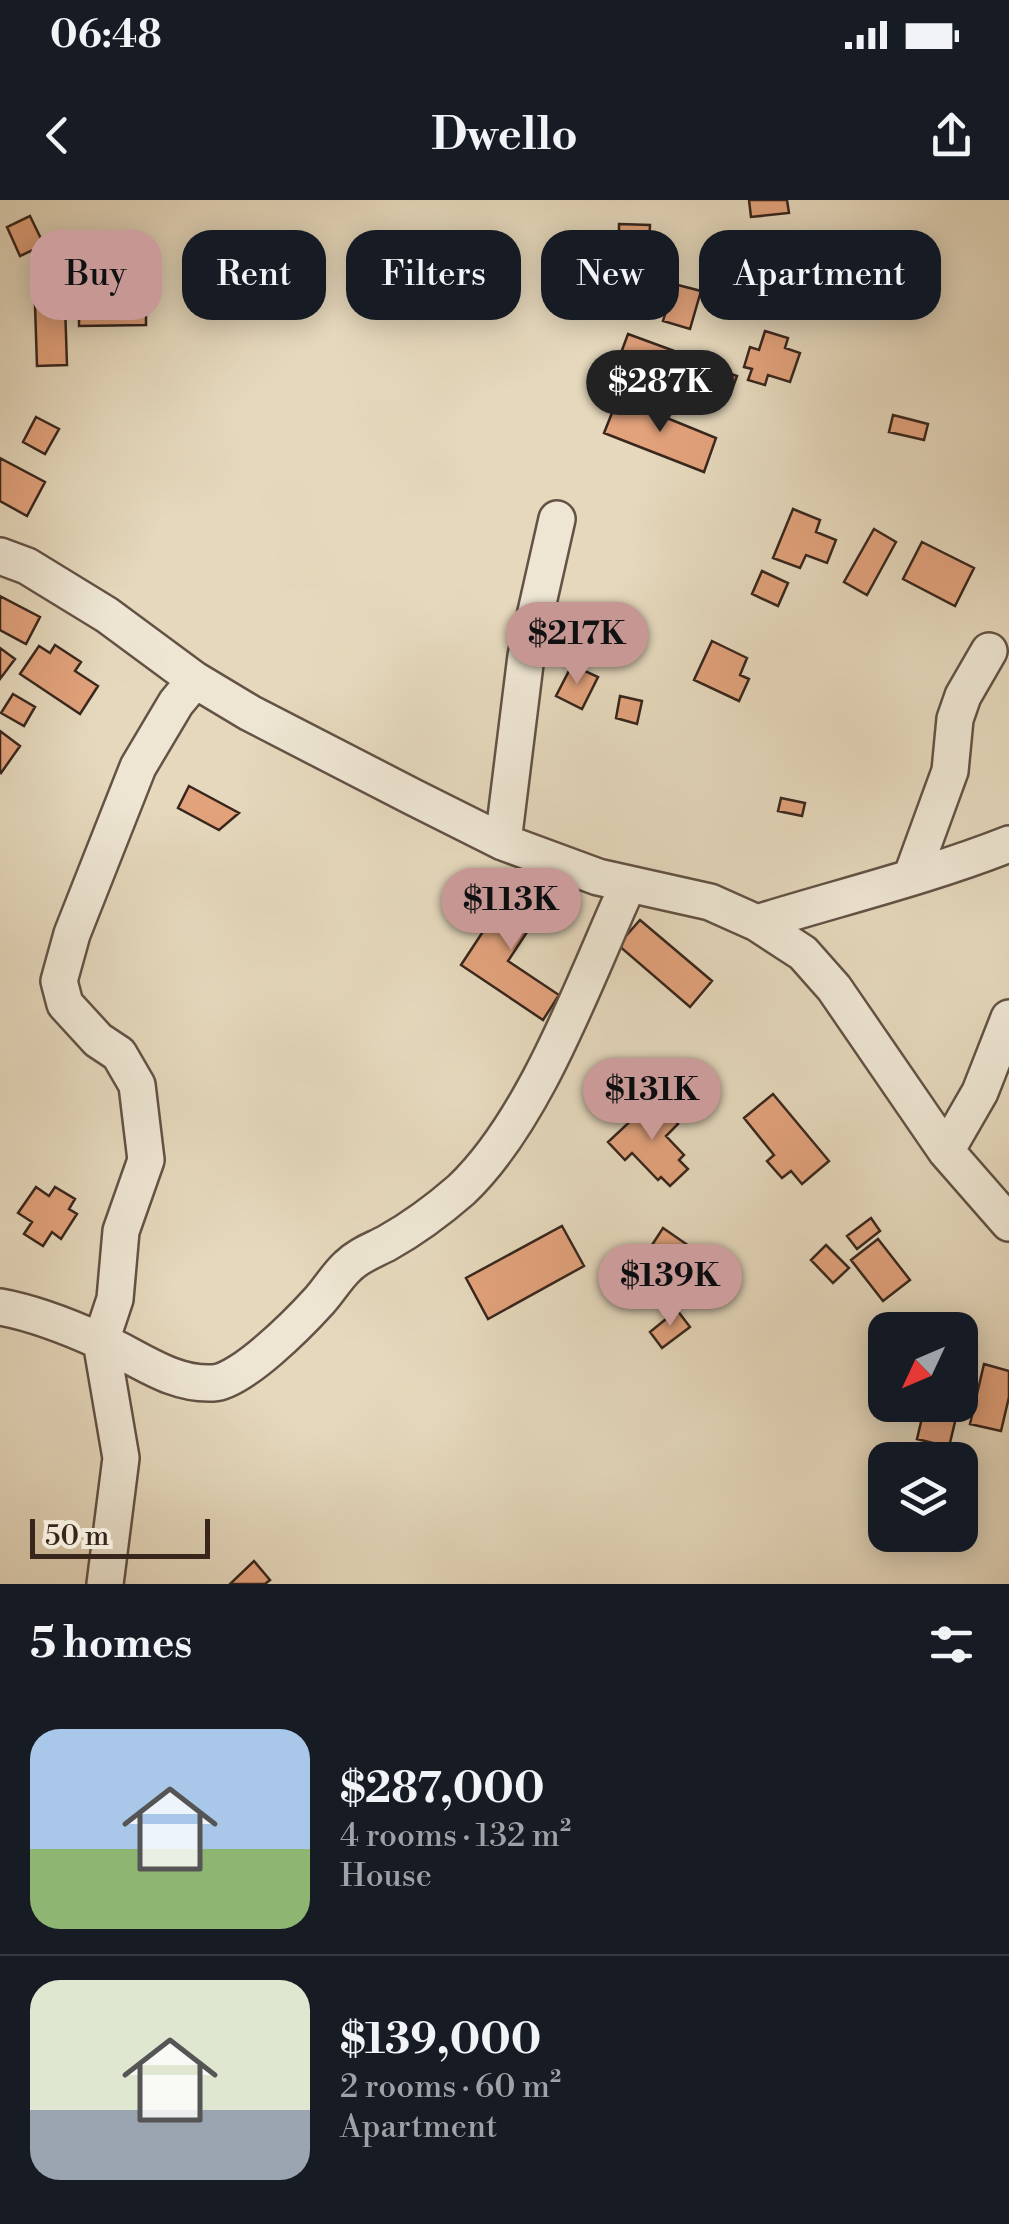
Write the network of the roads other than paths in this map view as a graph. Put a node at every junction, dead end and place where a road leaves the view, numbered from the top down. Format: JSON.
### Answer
{"nodes":[{"id":1,"x":557,"y":519,"type":"dead end"},
{"id":2,"x":0,"y":556,"type":"edge"},
{"id":3,"x":989,"y":651,"type":"dead end"},
{"id":4,"x":195,"y":680,"type":"junction"},
{"id":5,"x":503,"y":842,"type":"junction"},
{"id":6,"x":1009,"y":844,"type":"edge"},
{"id":7,"x":912,"y":875,"type":"junction"},
{"id":8,"x":628,"y":885,"type":"junction"},
{"id":9,"x":757,"y":923,"type":"junction"},
{"id":10,"x":1009,"y":1018,"type":"edge"},
{"id":11,"x":946,"y":1151,"type":"junction"},
{"id":12,"x":1009,"y":1223,"type":"edge"},
{"id":13,"x":0,"y":1308,"type":"edge"},
{"id":14,"x":101,"y":1341,"type":"junction"},
{"id":15,"x":105,"y":1584,"type":"edge"}],
"edges":[{"from":1,"to":5,"type":"street"},
{"from":2,"to":4,"type":"street"},
{"from":3,"to":7,"type":"street"},
{"from":4,"to":5,"type":"street"},
{"from":4,"to":14,"type":"street"},
{"from":5,"to":8,"type":"street"},
{"from":6,"to":7,"type":"street"},
{"from":7,"to":9,"type":"street"},
{"from":8,"to":9,"type":"street"},
{"from":8,"to":14,"type":"street"},
{"from":9,"to":11,"type":"street"},
{"from":10,"to":11,"type":"street"},
{"from":11,"to":12,"type":"street"},
{"from":13,"to":14,"type":"street"},
{"from":14,"to":15,"type":"street"}]}
